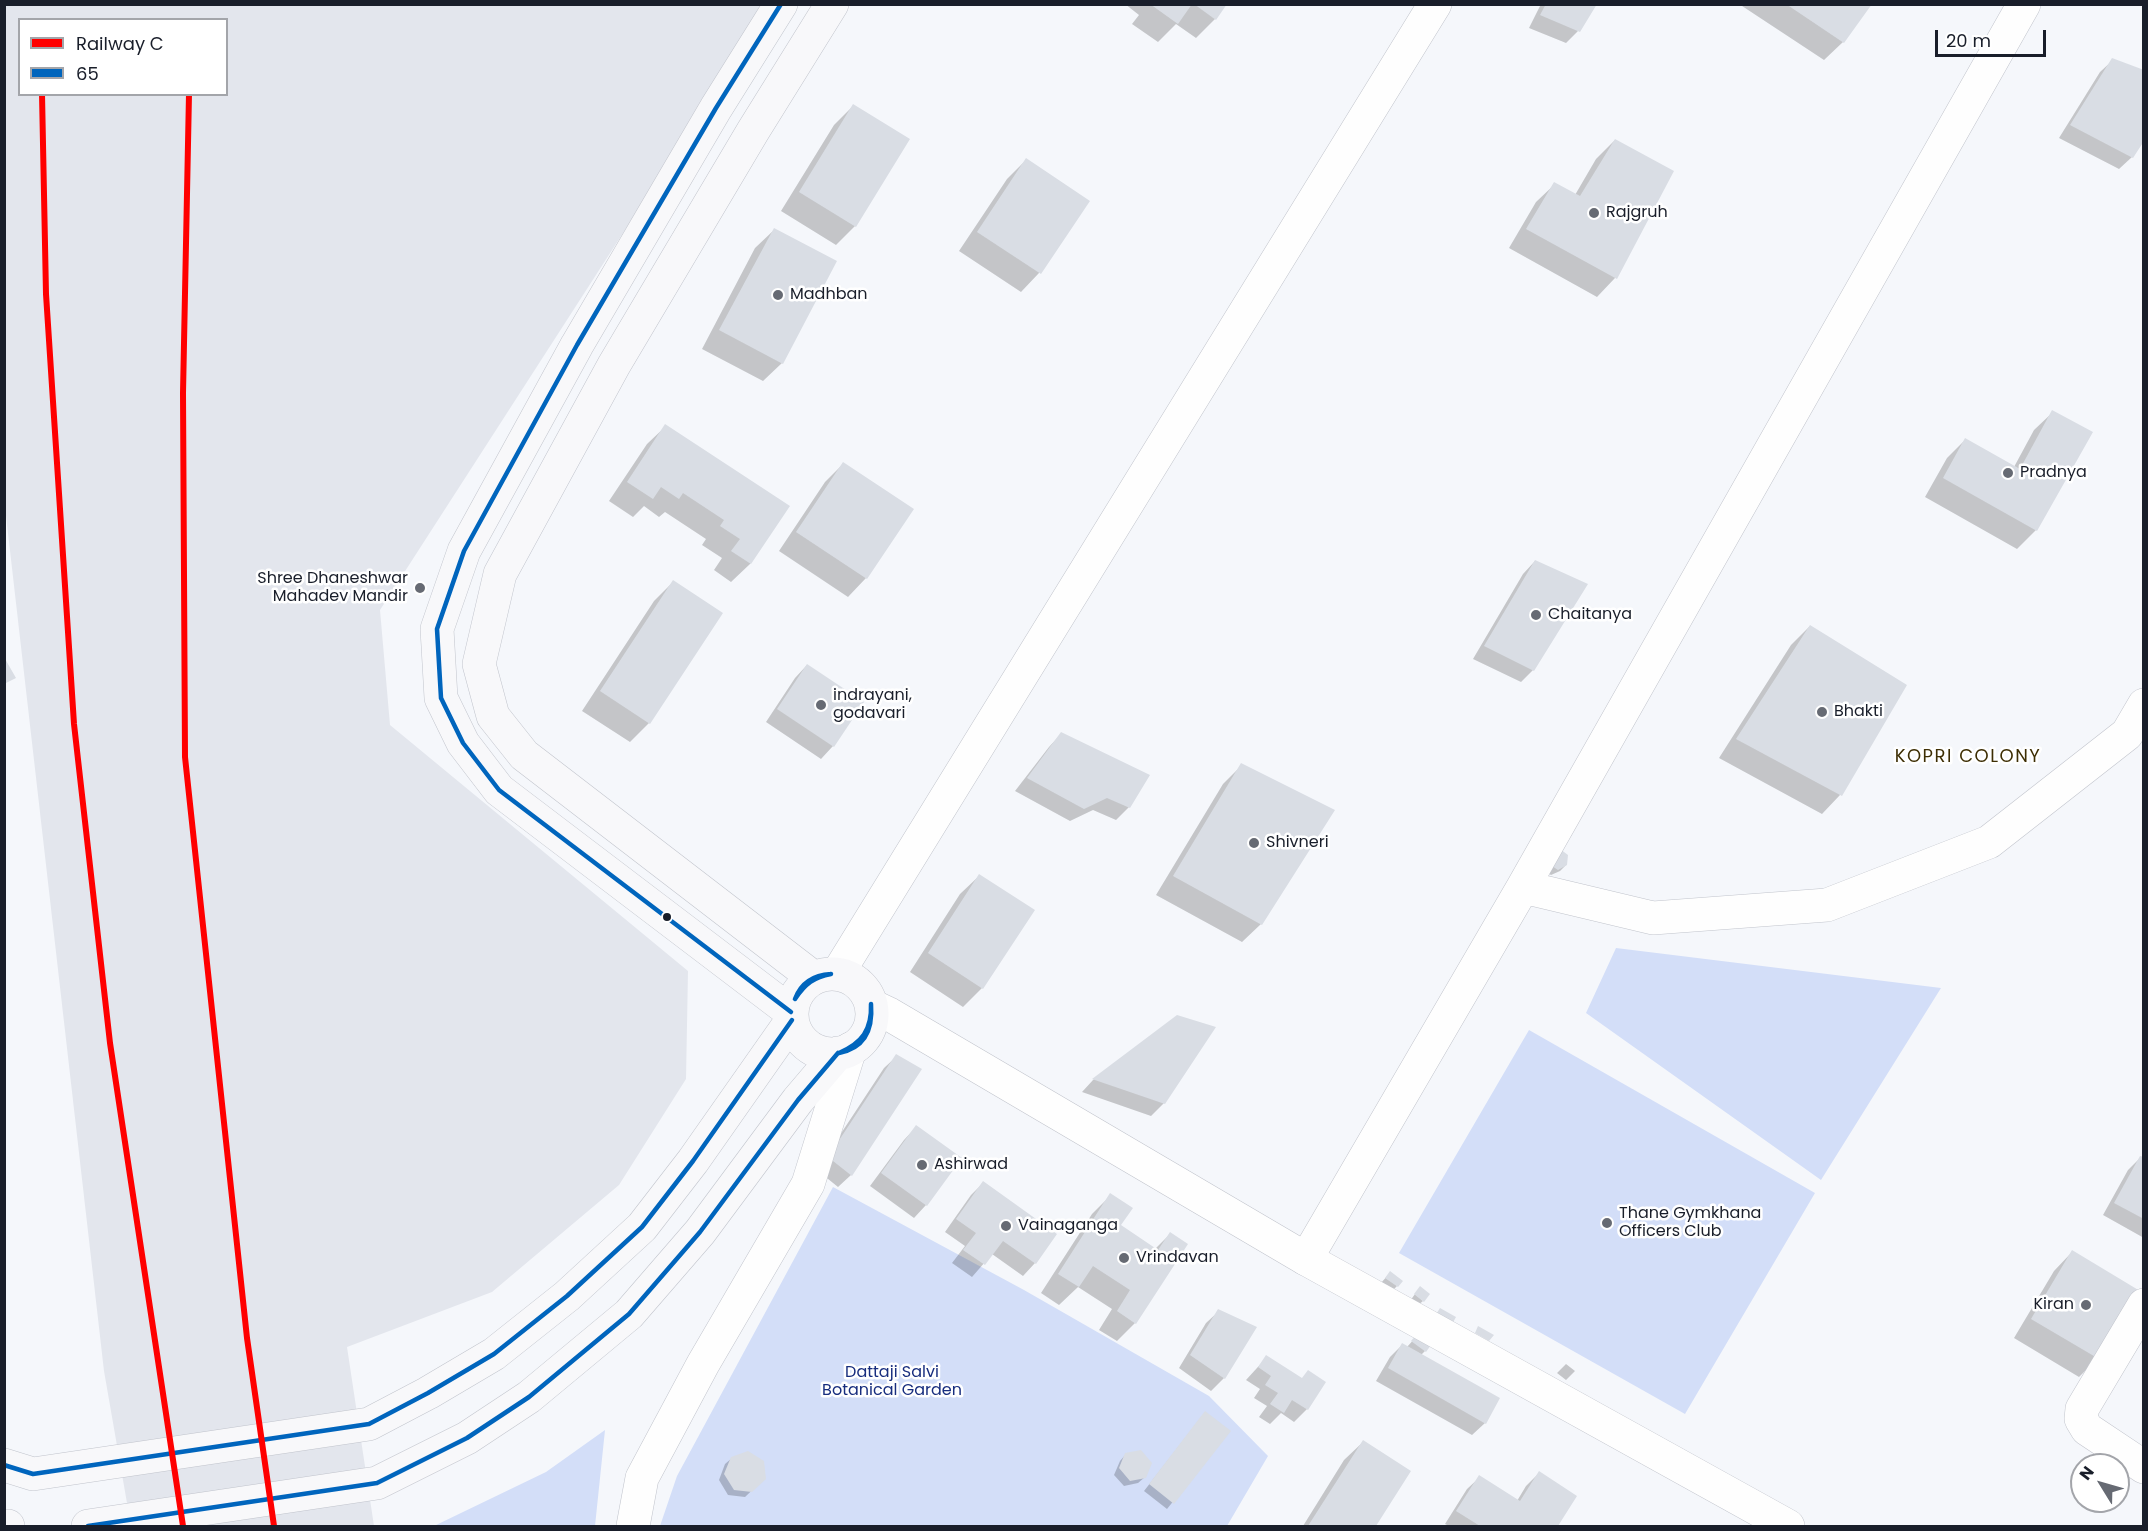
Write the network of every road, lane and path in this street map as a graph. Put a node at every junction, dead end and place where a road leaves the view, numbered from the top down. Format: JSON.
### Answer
{"nodes":[{"id":1,"x":781,"y":4,"type":"edge"},
{"id":2,"x":832,"y":4,"type":"edge"},
{"id":3,"x":1435,"y":4,"type":"edge"},
{"id":4,"x":2024,"y":4,"type":"edge"},
{"id":5,"x":716,"y":108,"type":"junction"},
{"id":6,"x":753,"y":131,"type":"junction"},
{"id":7,"x":577,"y":345,"type":"junction"},
{"id":8,"x":614,"y":365,"type":"junction"},
{"id":9,"x":464,"y":551,"type":"junction"},
{"id":10,"x":500,"y":574,"type":"junction"},
{"id":11,"x":2144,"y":705,"type":"edge"},
{"id":12,"x":524,"y":755,"type":"junction"},
{"id":13,"x":499,"y":790,"type":"junction"},
{"id":14,"x":1523,"y":888,"type":"junction"},
{"id":15,"x":826,"y":975,"type":"junction"},
{"id":16,"x":872,"y":1006,"type":"junction"},
{"id":17,"x":792,"y":1016,"type":"junction"},
{"id":18,"x":844,"y":1051,"type":"junction"},
{"id":19,"x":1306,"y":1259,"type":"junction"},
{"id":20,"x":2144,"y":1305,"type":"edge"},
{"id":21,"x":2144,"y":1467,"type":"edge"},
{"id":22,"x":19,"y":1469,"type":"edge"},
{"id":23,"x":88,"y":1527,"type":"edge"},
{"id":24,"x":633,"y":1527,"type":"edge"},
{"id":25,"x":1788,"y":1527,"type":"edge"}],
"edges":[{"from":1,"to":5,"type":"main road"},
{"from":2,"to":6,"type":"main road"},
{"from":3,"to":15,"type":"street"},
{"from":4,"to":14,"type":"street"},
{"from":5,"to":6,"type":"main road"},
{"from":5,"to":7,"type":"main road"},
{"from":6,"to":8,"type":"main road"},
{"from":7,"to":8,"type":"main road"},
{"from":7,"to":9,"type":"main road"},
{"from":8,"to":10,"type":"main road"},
{"from":9,"to":10,"type":"main road"},
{"from":9,"to":13,"type":"main road"},
{"from":10,"to":12,"type":"main road"},
{"from":11,"to":14,"type":"street"},
{"from":12,"to":13,"type":"main road"},
{"from":12,"to":15,"type":"main road"},
{"from":13,"to":17,"type":"main road"},
{"from":14,"to":19,"type":"street"},
{"from":15,"to":16,"type":"main road"},
{"from":15,"to":17,"type":"main road"},
{"from":16,"to":18,"type":"main road"},
{"from":16,"to":19,"type":"street"},
{"from":17,"to":18,"type":"main road"},
{"from":17,"to":22,"type":"main road"},
{"from":18,"to":23,"type":"main road"},
{"from":18,"to":24,"type":"street"},
{"from":19,"to":25,"type":"street"},
{"from":20,"to":21,"type":"street"}]}
